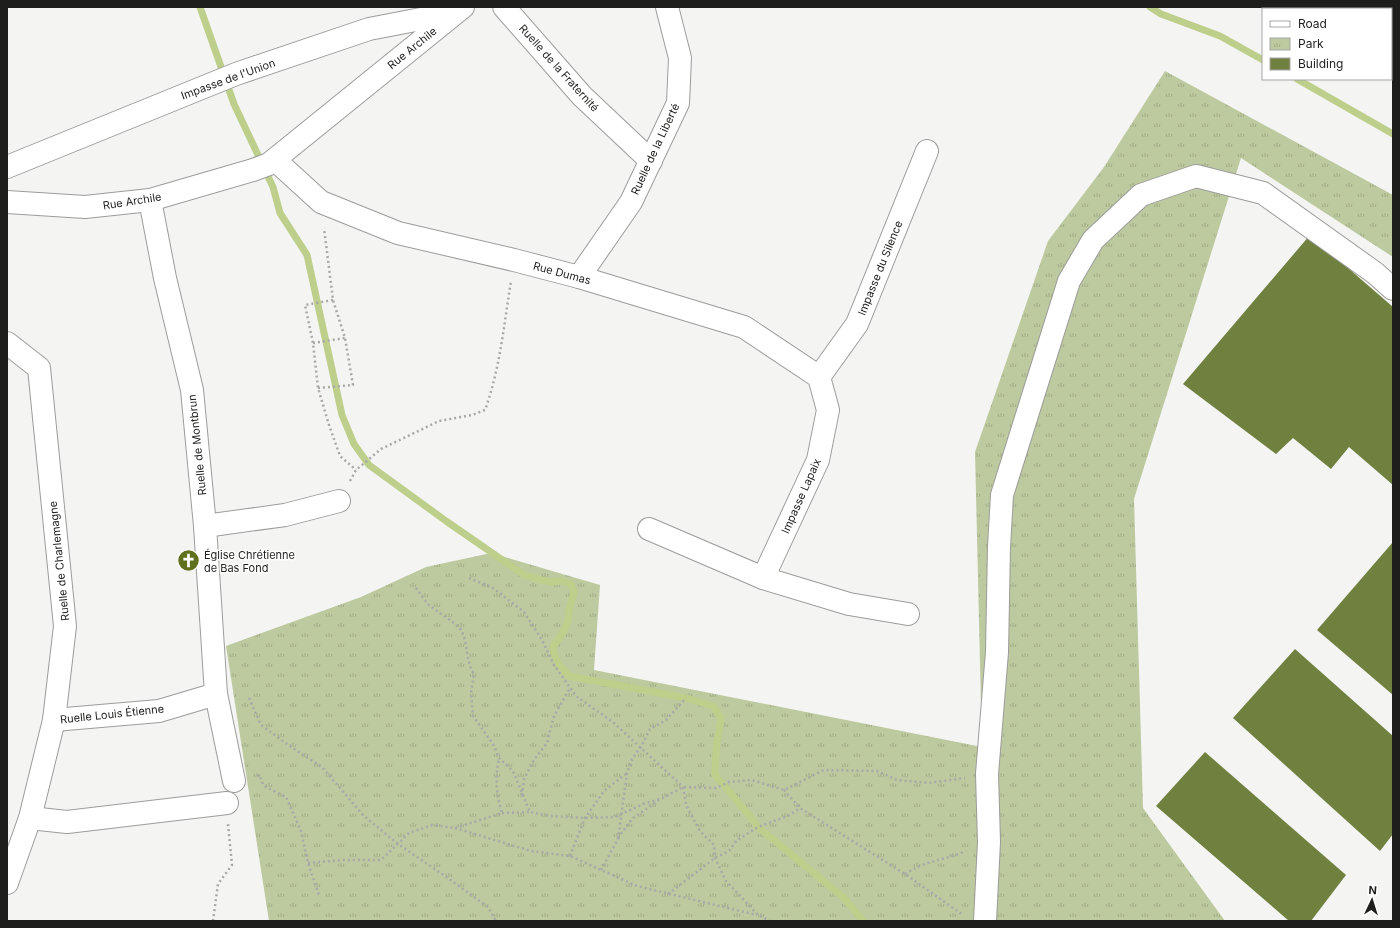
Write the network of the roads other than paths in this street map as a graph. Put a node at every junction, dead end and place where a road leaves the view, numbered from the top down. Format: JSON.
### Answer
{"nodes":[{"id":1,"x":504,"y":7,"type":"edge"},
{"id":2,"x":667,"y":7,"type":"edge"},
{"id":3,"x":459,"y":10,"type":"edge"},
{"id":4,"x":927,"y":150,"type":"dead end"},
{"id":5,"x":651,"y":161,"type":"junction"},
{"id":6,"x":266,"y":165,"type":"junction"},
{"id":7,"x":7,"y":167,"type":"edge"},
{"id":8,"x":150,"y":200,"type":"junction"},
{"id":9,"x":7,"y":202,"type":"edge"},
{"id":10,"x":579,"y":277,"type":"junction"},
{"id":11,"x":1393,"y":289,"type":"edge"},
{"id":12,"x":7,"y":343,"type":"edge"},
{"id":13,"x":819,"y":377,"type":"junction"},
{"id":14,"x":339,"y":501,"type":"dead end"},
{"id":15,"x":205,"y":526,"type":"junction"},
{"id":16,"x":648,"y":529,"type":"dead end"},
{"id":17,"x":763,"y":578,"type":"junction"},
{"id":18,"x":908,"y":614,"type":"dead end"},
{"id":19,"x":216,"y":694,"type":"junction"},
{"id":20,"x":54,"y":720,"type":"junction"},
{"id":21,"x":234,"y":781,"type":"road end"},
{"id":22,"x":227,"y":803,"type":"road end"},
{"id":23,"x":30,"y":818,"type":"junction"},
{"id":24,"x":7,"y":883,"type":"edge"},
{"id":25,"x":975,"y":919,"type":"edge"}],
"edges":[{"from":1,"to":5,"type":"street","name":"Ruelle de la Fraternité"},
{"from":2,"to":5,"type":"street","name":"Ruelle de la Liberté"},
{"from":3,"to":6,"type":"street","name":"Rue Archile"},
{"from":3,"to":7,"type":"street","name":"Impasse de l'Union"},
{"from":4,"to":13,"type":"street","name":"Impasse du Silence"},
{"from":5,"to":10,"type":"street","name":"Ruelle de la Liberté"},
{"from":6,"to":8,"type":"street","name":"Rue Archile"},
{"from":6,"to":10,"type":"street","name":"Rue Dumas"},
{"from":8,"to":9,"type":"street","name":"Rue Archile"},
{"from":8,"to":15,"type":"street","name":"Ruelle de Montbrun"},
{"from":10,"to":13,"type":"street","name":"Rue Dumas"},
{"from":11,"to":25,"type":"street"},
{"from":12,"to":20,"type":"street","name":"Ruelle de Charlemagne"},
{"from":13,"to":17,"type":"street","name":"Impasse Lapaix"},
{"from":14,"to":15,"type":"street"},
{"from":15,"to":19,"type":"street","name":"Ruelle de Montbrun"},
{"from":16,"to":17,"type":"street"},
{"from":17,"to":18,"type":"street"},
{"from":19,"to":20,"type":"street","name":"Ruelle Louis Étienne"},
{"from":19,"to":21,"type":"street","name":"Ruelle de Montbrun"},
{"from":20,"to":23,"type":"street","name":"Ruelle de Charlemagne"},
{"from":22,"to":23,"type":"street"},
{"from":23,"to":24,"type":"street","name":"Ruelle de Charlemagne"}]}
